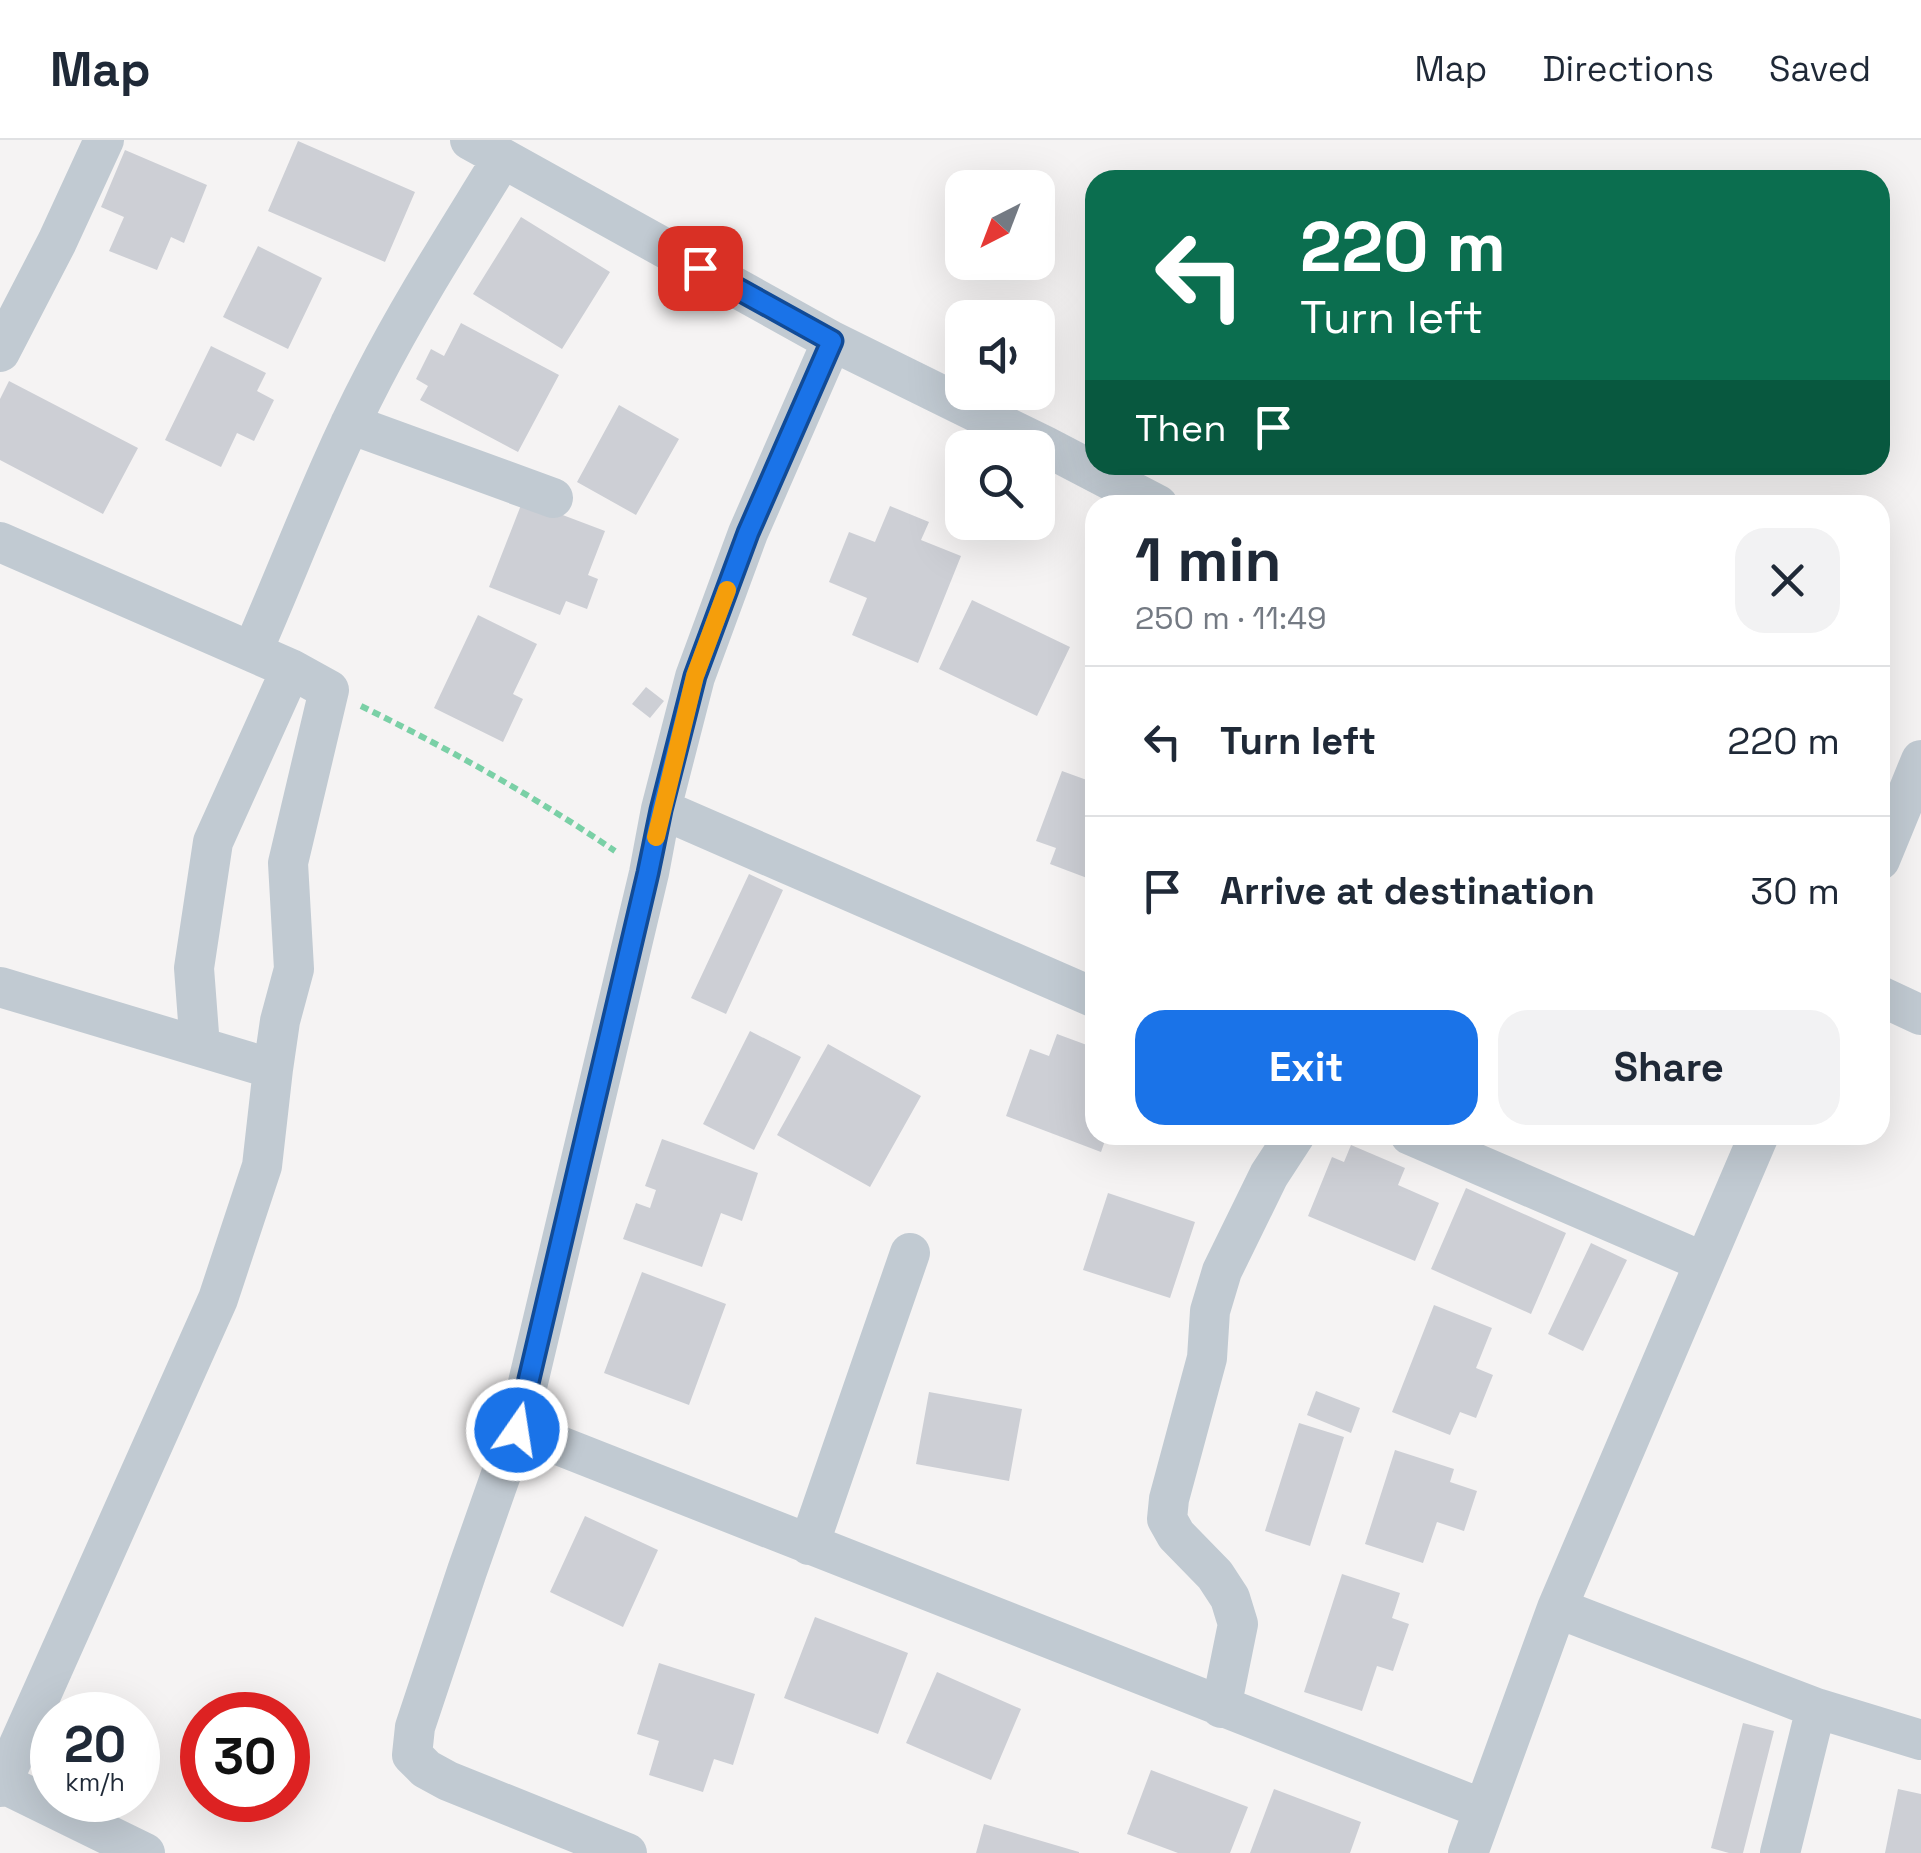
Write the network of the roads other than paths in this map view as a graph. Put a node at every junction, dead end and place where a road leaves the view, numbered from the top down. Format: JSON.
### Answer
{"nodes":[{"id":1,"x":104,"y":140,"type":"edge"},
{"id":2,"x":486,"y":150,"type":"edge"},
{"id":3,"x":832,"y":341,"type":"junction"},
{"id":4,"x":0,"y":352,"type":"edge"},
{"id":5,"x":350,"y":424,"type":"junction"},
{"id":6,"x":1085,"y":467,"type":"edge"},
{"id":7,"x":1101,"y":475,"type":"edge"},
{"id":8,"x":1139,"y":495,"type":"edge"},
{"id":9,"x":553,"y":498,"type":"dead end"},
{"id":10,"x":0,"y":542,"type":"edge"},
{"id":11,"x":252,"y":652,"type":"junction"},
{"id":12,"x":290,"y":669,"type":"junction"},
{"id":13,"x":1921,"y":760,"type":"edge"},
{"id":14,"x":661,"y":810,"type":"junction"},
{"id":15,"x":1890,"y":836,"type":"edge"},
{"id":16,"x":0,"y":987,"type":"edge"},
{"id":17,"x":1085,"y":994,"type":"edge"},
{"id":18,"x":1890,"y":1001,"type":"edge"},
{"id":19,"x":1921,"y":1016,"type":"edge"},
{"id":20,"x":200,"y":1048,"type":"junction"},
{"id":21,"x":273,"y":1070,"type":"junction"},
{"id":22,"x":1289,"y":1145,"type":"edge"},
{"id":23,"x":1433,"y":1145,"type":"edge"},
{"id":24,"x":1756,"y":1145,"type":"edge"},
{"id":25,"x":910,"y":1253,"type":"dead end"},
{"id":26,"x":1704,"y":1262,"type":"junction"},
{"id":27,"x":517,"y":1430,"type":"junction"},
{"id":28,"x":809,"y":1545,"type":"junction"},
{"id":29,"x":1557,"y":1608,"type":"junction"},
{"id":30,"x":1221,"y":1708,"type":"junction"},
{"id":31,"x":1816,"y":1708,"type":"junction"},
{"id":32,"x":1921,"y":1740,"type":"edge"},
{"id":33,"x":1,"y":1785,"type":"edge"},
{"id":34,"x":1482,"y":1809,"type":"junction"},
{"id":35,"x":146,"y":1853,"type":"edge"},
{"id":36,"x":626,"y":1853,"type":"edge"},
{"id":37,"x":1468,"y":1853,"type":"edge"},
{"id":38,"x":1780,"y":1853,"type":"edge"}],
"edges":[{"from":1,"to":4,"type":"street"},
{"from":2,"to":3,"type":"street"},
{"from":2,"to":5,"type":"street"},
{"from":3,"to":6,"type":"street"},
{"from":3,"to":14,"type":"street"},
{"from":5,"to":9,"type":"street"},
{"from":5,"to":11,"type":"street"},
{"from":7,"to":8,"type":"street"},
{"from":10,"to":11,"type":"street"},
{"from":11,"to":12,"type":"street"},
{"from":12,"to":20,"type":"street"},
{"from":12,"to":21,"type":"street"},
{"from":13,"to":15,"type":"street"},
{"from":14,"to":17,"type":"street"},
{"from":14,"to":27,"type":"street"},
{"from":16,"to":20,"type":"street"},
{"from":18,"to":19,"type":"street"},
{"from":20,"to":21,"type":"street"},
{"from":21,"to":33,"type":"street"},
{"from":22,"to":30,"type":"street"},
{"from":23,"to":26,"type":"street"},
{"from":24,"to":26,"type":"street"},
{"from":25,"to":28,"type":"street"},
{"from":26,"to":29,"type":"street"},
{"from":27,"to":28,"type":"street"},
{"from":27,"to":36,"type":"street"},
{"from":28,"to":30,"type":"street"},
{"from":29,"to":31,"type":"street"},
{"from":29,"to":34,"type":"street"},
{"from":30,"to":34,"type":"street"},
{"from":31,"to":32,"type":"street"},
{"from":31,"to":38,"type":"street"},
{"from":33,"to":35,"type":"street"},
{"from":34,"to":37,"type":"street"}]}
